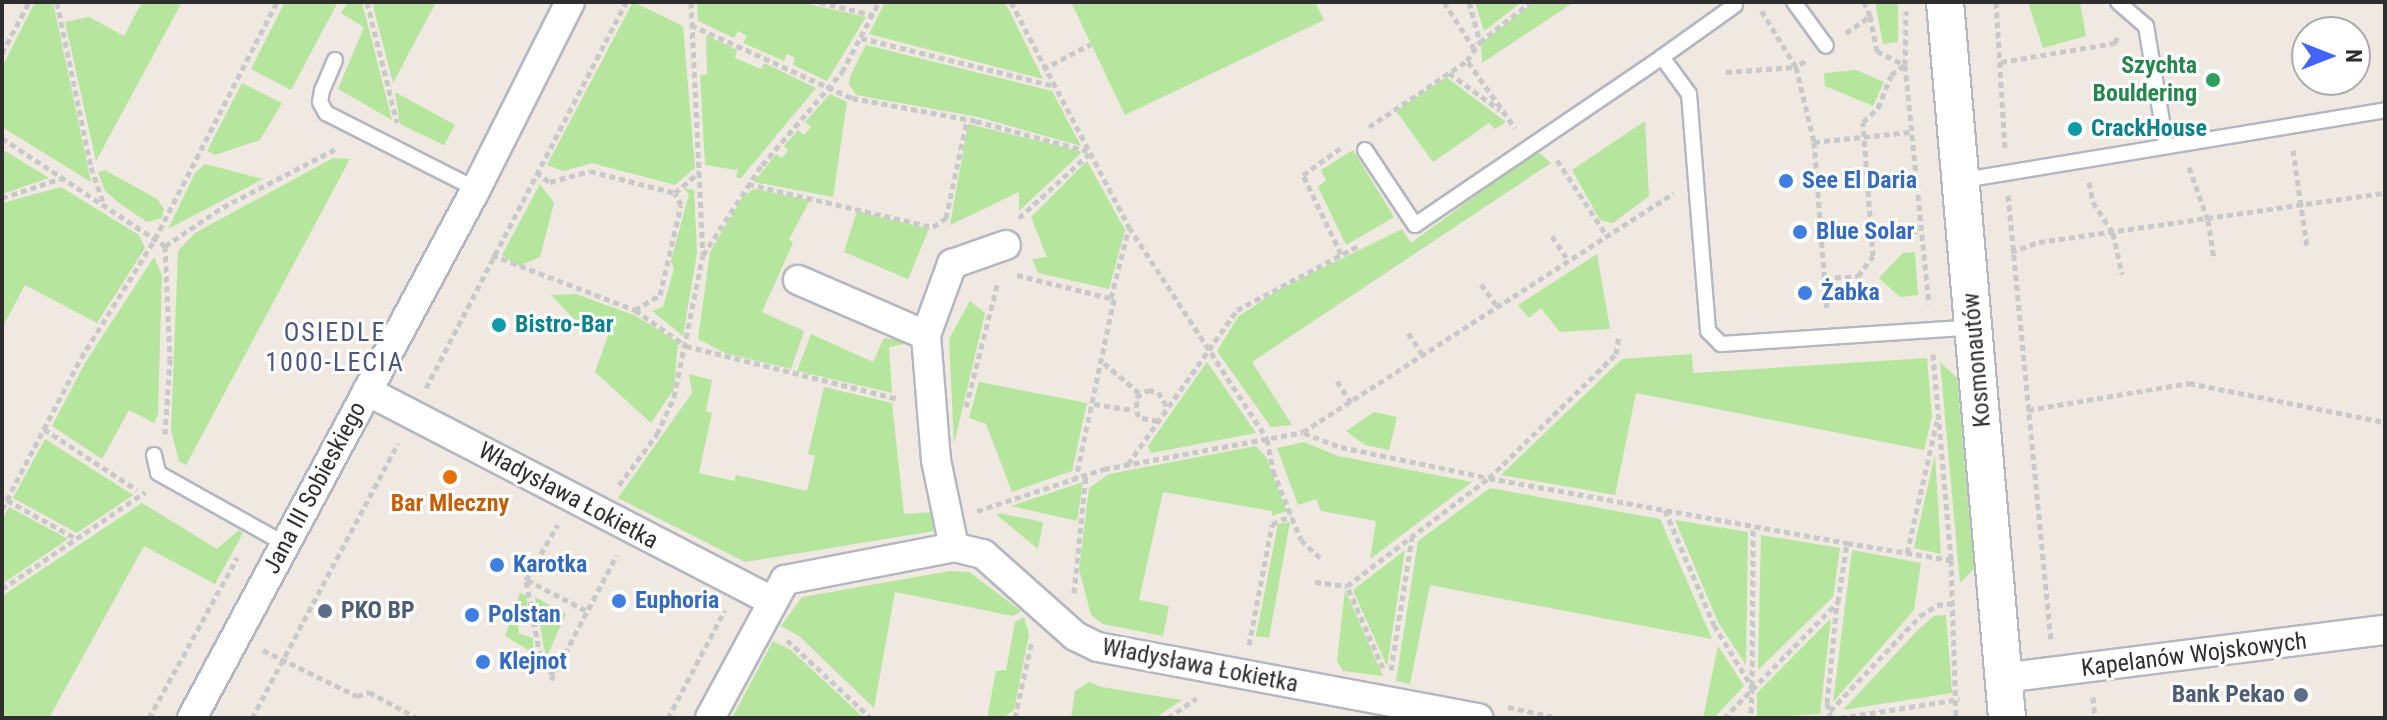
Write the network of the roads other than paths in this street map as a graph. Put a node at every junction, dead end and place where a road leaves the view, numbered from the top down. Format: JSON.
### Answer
{"nodes":[{"id":1,"x":570,"y":2,"type":"edge"},
{"id":2,"x":1794,"y":2,"type":"edge"},
{"id":3,"x":1945,"y":2,"type":"edge"},
{"id":4,"x":1735,"y":5,"type":"dead end"},
{"id":5,"x":2123,"y":7,"type":"edge"},
{"id":6,"x":1826,"y":46,"type":"road end"},
{"id":7,"x":1662,"y":57,"type":"junction"},
{"id":8,"x":335,"y":60,"type":"dead end"},
{"id":9,"x":2385,"y":110,"type":"edge"},
{"id":10,"x":2166,"y":145,"type":"junction"},
{"id":11,"x":1365,"y":150,"type":"dead end"},
{"id":12,"x":1964,"y":180,"type":"junction"},
{"id":13,"x":476,"y":189,"type":"junction"},
{"id":14,"x":1006,"y":245,"type":"road end"},
{"id":15,"x":798,"y":280,"type":"dead end"},
{"id":16,"x":1974,"y":327,"type":"junction"},
{"id":17,"x":926,"y":335,"type":"junction"},
{"id":18,"x":367,"y":391,"type":"junction"},
{"id":19,"x":154,"y":455,"type":"dead end"},
{"id":20,"x":952,"y":538,"type":"junction"},
{"id":21,"x":285,"y":544,"type":"junction"},
{"id":22,"x":771,"y":600,"type":"junction"},
{"id":23,"x":2385,"y":630,"type":"edge"},
{"id":24,"x":2003,"y":678,"type":"junction"},
{"id":25,"x":1487,"y":711,"type":"edge"},
{"id":26,"x":192,"y":718,"type":"edge"},
{"id":27,"x":710,"y":718,"type":"edge"},
{"id":28,"x":2007,"y":718,"type":"edge"}],
"edges":[{"from":1,"to":13,"type":"street","name":"Jana III Sobieskiego"},
{"from":2,"to":6,"type":"lane"},
{"from":3,"to":12,"type":"street","name":"Kosmonautów"},
{"from":4,"to":7,"type":"lane"},
{"from":5,"to":10,"type":"lane"},
{"from":7,"to":11,"type":"lane"},
{"from":7,"to":16,"type":"lane"},
{"from":8,"to":13,"type":"lane"},
{"from":9,"to":10,"type":"lane"},
{"from":10,"to":12,"type":"lane"},
{"from":12,"to":16,"type":"street","name":"Kosmonautów"},
{"from":13,"to":18,"type":"street","name":"Jana III Sobieskiego"},
{"from":14,"to":17,"type":"street"},
{"from":15,"to":17,"type":"street"},
{"from":16,"to":24,"type":"street","name":"Kosmonautów"},
{"from":17,"to":20,"type":"street"},
{"from":18,"to":21,"type":"street","name":"Jana III Sobieskiego"},
{"from":18,"to":22,"type":"street","name":"Władysława Łokietka"},
{"from":19,"to":21,"type":"lane"},
{"from":20,"to":22,"type":"street"},
{"from":20,"to":25,"type":"street","name":"Władysława Łokietka"},
{"from":21,"to":26,"type":"street","name":"Jana III Sobieskiego"},
{"from":22,"to":27,"type":"street"},
{"from":23,"to":24,"type":"street","name":"Kapelanów Wojskowych"},
{"from":24,"to":28,"type":"street","name":"Kosmonautów"}]}
